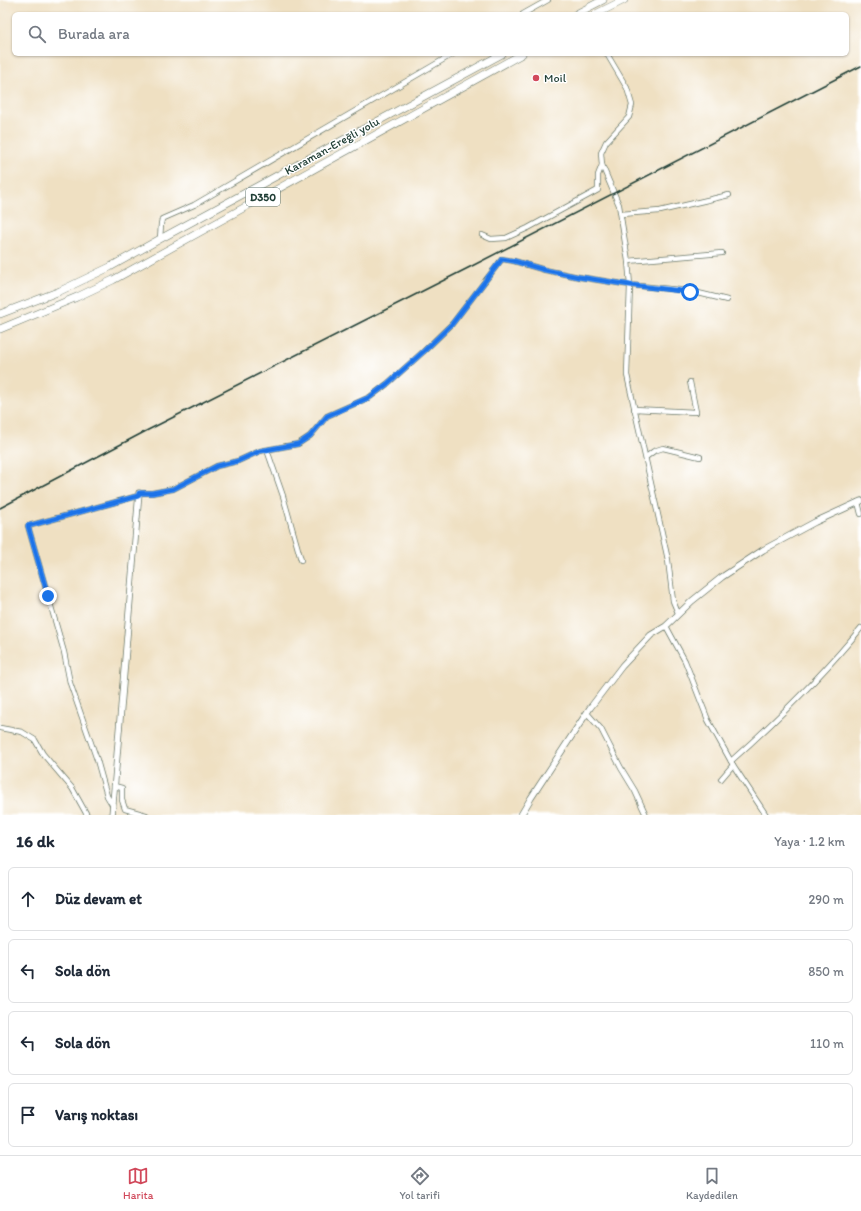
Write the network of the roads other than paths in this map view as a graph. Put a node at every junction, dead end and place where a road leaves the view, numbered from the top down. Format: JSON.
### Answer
{"nodes":[{"id":1,"x":548,"y":0,"type":"edge"},
{"id":2,"x":624,"y":0,"type":"edge"},
{"id":3,"x":600,"y":1,"type":"edge"},
{"id":4,"x":527,"y":12,"type":"edge"},
{"id":5,"x":580,"y":12,"type":"edge"},
{"id":6,"x":600,"y":12,"type":"edge"},
{"id":7,"x":450,"y":56,"type":"edge"},
{"id":8,"x":498,"y":56,"type":"edge"},
{"id":9,"x":518,"y":56,"type":"edge"},
{"id":10,"x":608,"y":56,"type":"edge"},
{"id":11,"x":602,"y":165,"type":"junction"},
{"id":12,"x":729,"y":195,"type":"dead end"},
{"id":13,"x":621,"y":214,"type":"junction"},
{"id":14,"x":482,"y":235,"type":"dead end"},
{"id":15,"x":160,"y":239,"type":"junction"},
{"id":16,"x":722,"y":253,"type":"dead end"},
{"id":17,"x":628,"y":260,"type":"junction"},
{"id":18,"x":630,"y":285,"type":"junction"},
{"id":19,"x":727,"y":300,"type":"dead end"},
{"id":20,"x":0,"y":314,"type":"edge"},
{"id":21,"x":0,"y":329,"type":"edge"},
{"id":22,"x":690,"y":382,"type":"dead end"},
{"id":23,"x":634,"y":408,"type":"junction"},
{"id":24,"x":267,"y":450,"type":"junction"},
{"id":25,"x":646,"y":457,"type":"junction"},
{"id":26,"x":700,"y":457,"type":"dead end"},
{"id":27,"x":139,"y":494,"type":"junction"},
{"id":28,"x":860,"y":502,"type":"edge"},
{"id":29,"x":861,"y":514,"type":"edge"},
{"id":30,"x":301,"y":560,"type":"dead end"},
{"id":31,"x":678,"y":613,"type":"junction"},
{"id":32,"x":666,"y":626,"type":"junction"},
{"id":33,"x":861,"y":628,"type":"edge"},
{"id":34,"x":587,"y":713,"type":"junction"},
{"id":35,"x":0,"y":728,"type":"edge"},
{"id":36,"x":732,"y":763,"type":"junction"},
{"id":37,"x":721,"y":780,"type":"dead end"},
{"id":38,"x":114,"y":786,"type":"junction"},
{"id":39,"x":112,"y":806,"type":"junction"},
{"id":40,"x":87,"y":815,"type":"edge"},
{"id":41,"x":112,"y":815,"type":"edge"},
{"id":42,"x":146,"y":815,"type":"edge"},
{"id":43,"x":521,"y":815,"type":"edge"},
{"id":44,"x":646,"y":815,"type":"edge"},
{"id":45,"x":766,"y":815,"type":"edge"}],
"edges":[{"from":1,"to":4,"type":"street"},
{"from":2,"to":6,"type":"highway"},
{"from":3,"to":5,"type":"highway"},
{"from":7,"to":15,"type":"street"},
{"from":8,"to":15,"type":"highway","name":"Karaman-Ereğli yolu","number":"D350"},
{"from":9,"to":21,"type":"highway","name":"Karaman-Ereğli yolu","number":"D350"},
{"from":10,"to":11,"type":"street"},
{"from":11,"to":13,"type":"street"},
{"from":11,"to":14,"type":"street"},
{"from":12,"to":13,"type":"street"},
{"from":13,"to":17,"type":"street"},
{"from":15,"to":20,"type":"highway","name":"Karaman-Ereğli yolu","number":"D350"},
{"from":16,"to":17,"type":"street"},
{"from":17,"to":18,"type":"street"},
{"from":18,"to":19,"type":"street"},
{"from":18,"to":23,"type":"street"},
{"from":18,"to":24,"type":"street"},
{"from":22,"to":23,"type":"street"},
{"from":23,"to":25,"type":"street"},
{"from":24,"to":27,"type":"street"},
{"from":24,"to":30,"type":"street"},
{"from":25,"to":26,"type":"street"},
{"from":25,"to":31,"type":"street"},
{"from":27,"to":38,"type":"street"},
{"from":27,"to":39,"type":"street"},
{"from":28,"to":29,"type":"street"},
{"from":28,"to":31,"type":"street"},
{"from":31,"to":32,"type":"street"},
{"from":32,"to":34,"type":"street"},
{"from":32,"to":36,"type":"street"},
{"from":33,"to":36,"type":"street"},
{"from":34,"to":43,"type":"street"},
{"from":34,"to":44,"type":"street"},
{"from":35,"to":40,"type":"street"},
{"from":36,"to":37,"type":"street"},
{"from":36,"to":45,"type":"street"},
{"from":38,"to":39,"type":"street"},
{"from":38,"to":42,"type":"street"},
{"from":39,"to":41,"type":"street"}]}
